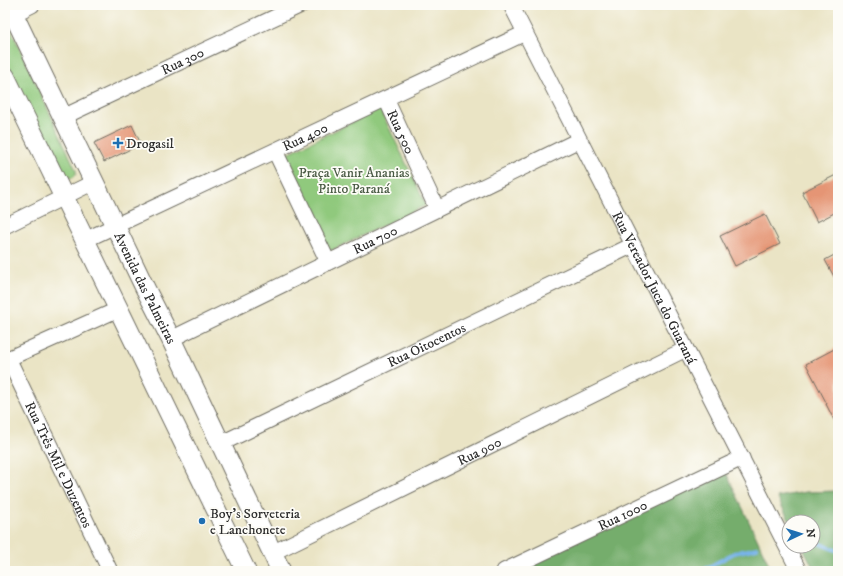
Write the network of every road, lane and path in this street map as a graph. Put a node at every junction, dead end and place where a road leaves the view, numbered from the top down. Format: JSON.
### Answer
{"nodes":[{"id":1,"x":32,"y":5,"type":"edge"},
{"id":2,"x":301,"y":5,"type":"edge"},
{"id":3,"x":510,"y":5,"type":"edge"},
{"id":4,"x":11,"y":9,"type":"edge"},
{"id":5,"x":525,"y":33,"type":"junction"},
{"id":6,"x":7,"y":87,"type":"edge"},
{"id":7,"x":386,"y":99,"type":"junction"},
{"id":8,"x":63,"y":117,"type":"junction"},
{"id":9,"x":579,"y":140,"type":"junction"},
{"id":10,"x":275,"y":151,"type":"junction"},
{"id":11,"x":94,"y":182,"type":"junction"},
{"id":12,"x":64,"y":196,"type":"junction"},
{"id":13,"x":437,"y":209,"type":"junction"},
{"id":14,"x":5,"y":226,"type":"edge"},
{"id":15,"x":116,"y":226,"type":"junction"},
{"id":16,"x":85,"y":240,"type":"junction"},
{"id":17,"x":633,"y":245,"type":"junction"},
{"id":18,"x":328,"y":262,"type":"junction"},
{"id":19,"x":119,"y":309,"type":"junction"},
{"id":20,"x":171,"y":339,"type":"junction"},
{"id":21,"x":686,"y":349,"type":"junction"},
{"id":22,"x":7,"y":359,"type":"edge"},
{"id":23,"x":220,"y":444,"type":"junction"},
{"id":24,"x":742,"y":458,"type":"junction"},
{"id":25,"x":272,"y":553,"type":"junction"},
{"id":26,"x":110,"y":571,"type":"edge"},
{"id":27,"x":246,"y":571,"type":"edge"},
{"id":28,"x":281,"y":571,"type":"edge"},
{"id":29,"x":504,"y":571,"type":"edge"},
{"id":30,"x":799,"y":571,"type":"edge"}],
"edges":[{"from":1,"to":4,"type":"street"},
{"from":2,"to":8,"type":"street","name":"Rua 300"},
{"from":3,"to":5,"type":"street","name":"Rua Vereador Juca do Guaraná"},
{"from":4,"to":8,"type":"street","name":"Avenida das Palmeiras"},
{"from":5,"to":7,"type":"street","name":"Rua 400"},
{"from":5,"to":9,"type":"street","name":"Rua Vereador Juca do Guaraná"},
{"from":6,"to":12,"type":"street"},
{"from":7,"to":10,"type":"street","name":"Rua 400"},
{"from":7,"to":13,"type":"street","name":"Rua 500"},
{"from":8,"to":11,"type":"street","name":"Avenida das Palmeiras"},
{"from":9,"to":13,"type":"street","name":"Rua 700"},
{"from":9,"to":17,"type":"street","name":"Rua Vereador Juca do Guaraná"},
{"from":10,"to":15,"type":"street","name":"Rua 400"},
{"from":10,"to":18,"type":"street"},
{"from":11,"to":12,"type":"street"},
{"from":11,"to":15,"type":"street","name":"Avenida das Palmeiras"},
{"from":12,"to":14,"type":"street"},
{"from":12,"to":16,"type":"street"},
{"from":13,"to":18,"type":"street","name":"Rua 700"},
{"from":15,"to":16,"type":"street","name":"Rua 400"},
{"from":15,"to":20,"type":"street","name":"Avenida das Palmeiras"},
{"from":16,"to":19,"type":"street"},
{"from":17,"to":21,"type":"street","name":"Rua Vereador Juca do Guaraná"},
{"from":17,"to":23,"type":"street","name":"Rua Oitocentos"},
{"from":18,"to":20,"type":"street","name":"Rua 700"},
{"from":19,"to":22,"type":"street"},
{"from":19,"to":27,"type":"street"},
{"from":20,"to":23,"type":"street","name":"Avenida das Palmeiras"},
{"from":21,"to":24,"type":"street","name":"Rua Vereador Juca do Guaraná"},
{"from":21,"to":25,"type":"street","name":"Rua 900"},
{"from":22,"to":26,"type":"street","name":"Rua Três Mil e Duzentos"},
{"from":23,"to":25,"type":"street","name":"Avenida das Palmeiras"},
{"from":24,"to":29,"type":"street","name":"Rua 1000"},
{"from":24,"to":30,"type":"street","name":"Rua Vereador Juca do Guaraná"},
{"from":25,"to":28,"type":"street","name":"Avenida das Palmeiras"}]}
